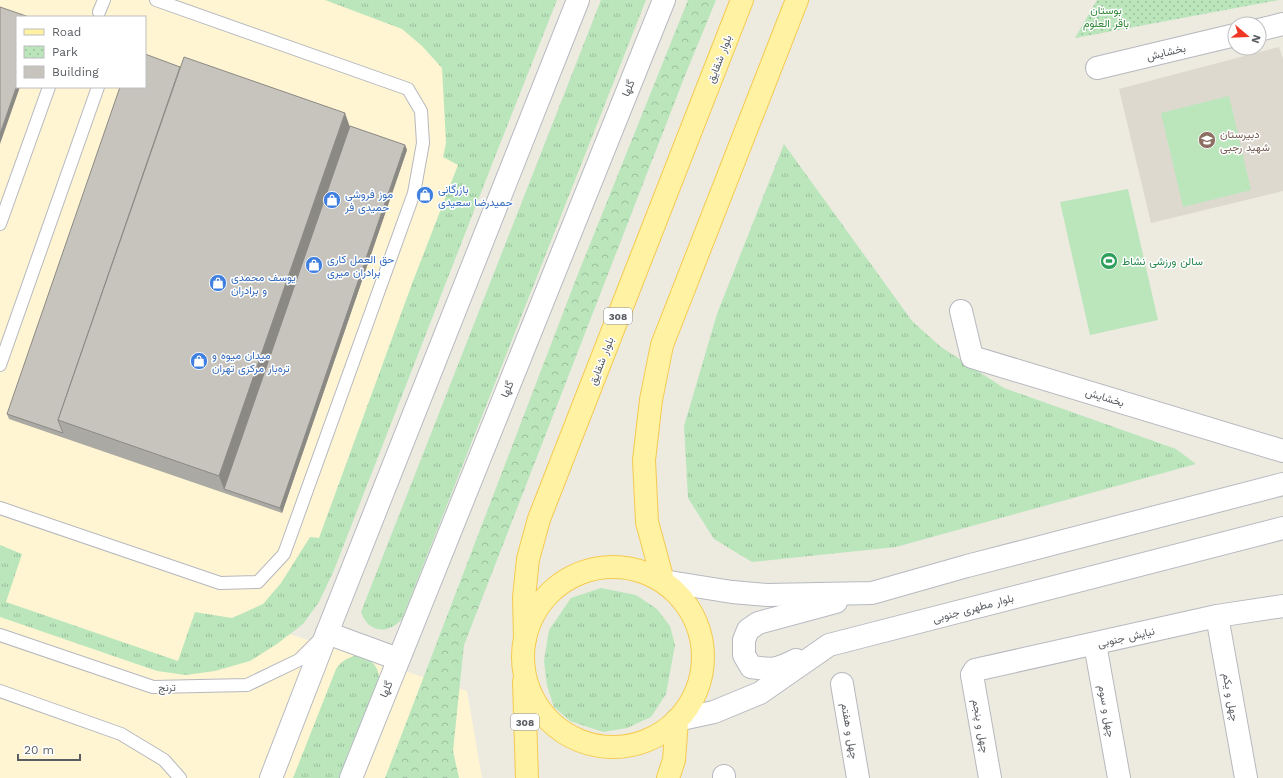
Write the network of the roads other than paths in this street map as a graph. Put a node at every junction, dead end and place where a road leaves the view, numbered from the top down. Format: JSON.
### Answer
{"nodes":[{"id":1,"x":104,"y":0,"type":"edge"},
{"id":2,"x":156,"y":0,"type":"edge"},
{"id":3,"x":578,"y":0,"type":"edge"},
{"id":4,"x":664,"y":0,"type":"edge"},
{"id":5,"x":742,"y":0,"type":"edge"},
{"id":6,"x":796,"y":0,"type":"edge"},
{"id":7,"x":97,"y":16,"type":"edge"},
{"id":8,"x":1283,"y":24,"type":"edge"},
{"id":9,"x":1267,"y":28,"type":"edge"},
{"id":10,"x":1227,"y":38,"type":"edge"},
{"id":11,"x":1097,"y":68,"type":"dead end"},
{"id":12,"x":49,"y":88,"type":"edge"},
{"id":13,"x":98,"y":88,"type":"edge"},
{"id":14,"x":0,"y":224,"type":"edge"},
{"id":15,"x":961,"y":311,"type":"dead end"},
{"id":16,"x":0,"y":365,"type":"edge"},
{"id":17,"x":1283,"y":451,"type":"edge"},
{"id":18,"x":1283,"y":484,"type":"edge"},
{"id":19,"x":0,"y":508,"type":"edge"},
{"id":20,"x":1283,"y":528,"type":"edge"},
{"id":21,"x":663,"y":581,"type":"junction"},
{"id":22,"x":872,"y":593,"type":"junction"},
{"id":23,"x":1283,"y":606,"type":"edge"},
{"id":24,"x":1217,"y":616,"type":"junction"},
{"id":25,"x":327,"y":633,"type":"junction"},
{"id":26,"x":0,"y":635,"type":"edge"},
{"id":27,"x":525,"y":640,"type":"junction"},
{"id":28,"x":1095,"y":644,"type":"junction"},
{"id":29,"x":829,"y":645,"type":"junction"},
{"id":30,"x":398,"y":659,"type":"junction"},
{"id":31,"x":523,"y":665,"type":"junction"},
{"id":32,"x":972,"y":675,"type":"joint"},
{"id":33,"x":842,"y":684,"type":"dead end"},
{"id":34,"x":0,"y":691,"type":"edge"},
{"id":35,"x":677,"y":720,"type":"junction"},
{"id":36,"x":180,"y":778,"type":"edge"},
{"id":37,"x":271,"y":778,"type":"edge"},
{"id":38,"x":351,"y":778,"type":"edge"},
{"id":39,"x":527,"y":778,"type":"edge"},
{"id":40,"x":668,"y":778,"type":"edge"},
{"id":41,"x":858,"y":778,"type":"edge"},
{"id":42,"x":990,"y":778,"type":"edge"},
{"id":43,"x":1118,"y":778,"type":"edge"},
{"id":44,"x":1246,"y":778,"type":"edge"}],
"edges":[{"from":1,"to":7,"type":"lane"},
{"from":2,"to":19,"type":"lane"},
{"from":3,"to":25,"type":"street"},
{"from":4,"to":30,"type":"street","name":"گلها"},
{"from":5,"to":27,"type":"main road","name":"بلوار شقایق","number":"308"},
{"from":6,"to":21,"type":"main road"},
{"from":8,"to":9,"type":"street"},
{"from":10,"to":11,"type":"street","name":"بخشایش"},
{"from":12,"to":14,"type":"lane"},
{"from":13,"to":16,"type":"lane"},
{"from":15,"to":17,"type":"street","name":"بخشایش"},
{"from":18,"to":22,"type":"street"},
{"from":20,"to":29,"type":"street","name":"بلوار مطهری جنوبی"},
{"from":21,"to":22,"type":"street"},
{"from":21,"to":27,"type":"main road"},
{"from":21,"to":35,"type":"main road"},
{"from":22,"to":29,"type":"street"},
{"from":23,"to":24,"type":"street","name":"نیایش جنوبی"},
{"from":24,"to":28,"type":"street","name":"نیایش جنوبی"},
{"from":24,"to":44,"type":"street","name":"چهل و یکم"},
{"from":25,"to":26,"type":"lane","name":"ترنج"},
{"from":25,"to":30,"type":"street"},
{"from":25,"to":37,"type":"street"},
{"from":27,"to":31,"type":"main road"},
{"from":28,"to":32,"type":"street","name":"نیایش جنوبی"},
{"from":28,"to":43,"type":"street","name":"چهل و سوم"},
{"from":29,"to":35,"type":"street","name":"بلوار مطهری جنوبی"},
{"from":30,"to":38,"type":"street","name":"گلها"},
{"from":31,"to":35,"type":"main road"},
{"from":31,"to":39,"type":"main road","number":"308"},
{"from":32,"to":42,"type":"street","name":"چهل و پنجم"},
{"from":33,"to":41,"type":"street","name":"چهل و هفتم"},
{"from":34,"to":36,"type":"lane"},
{"from":35,"to":40,"type":"main road"}]}
